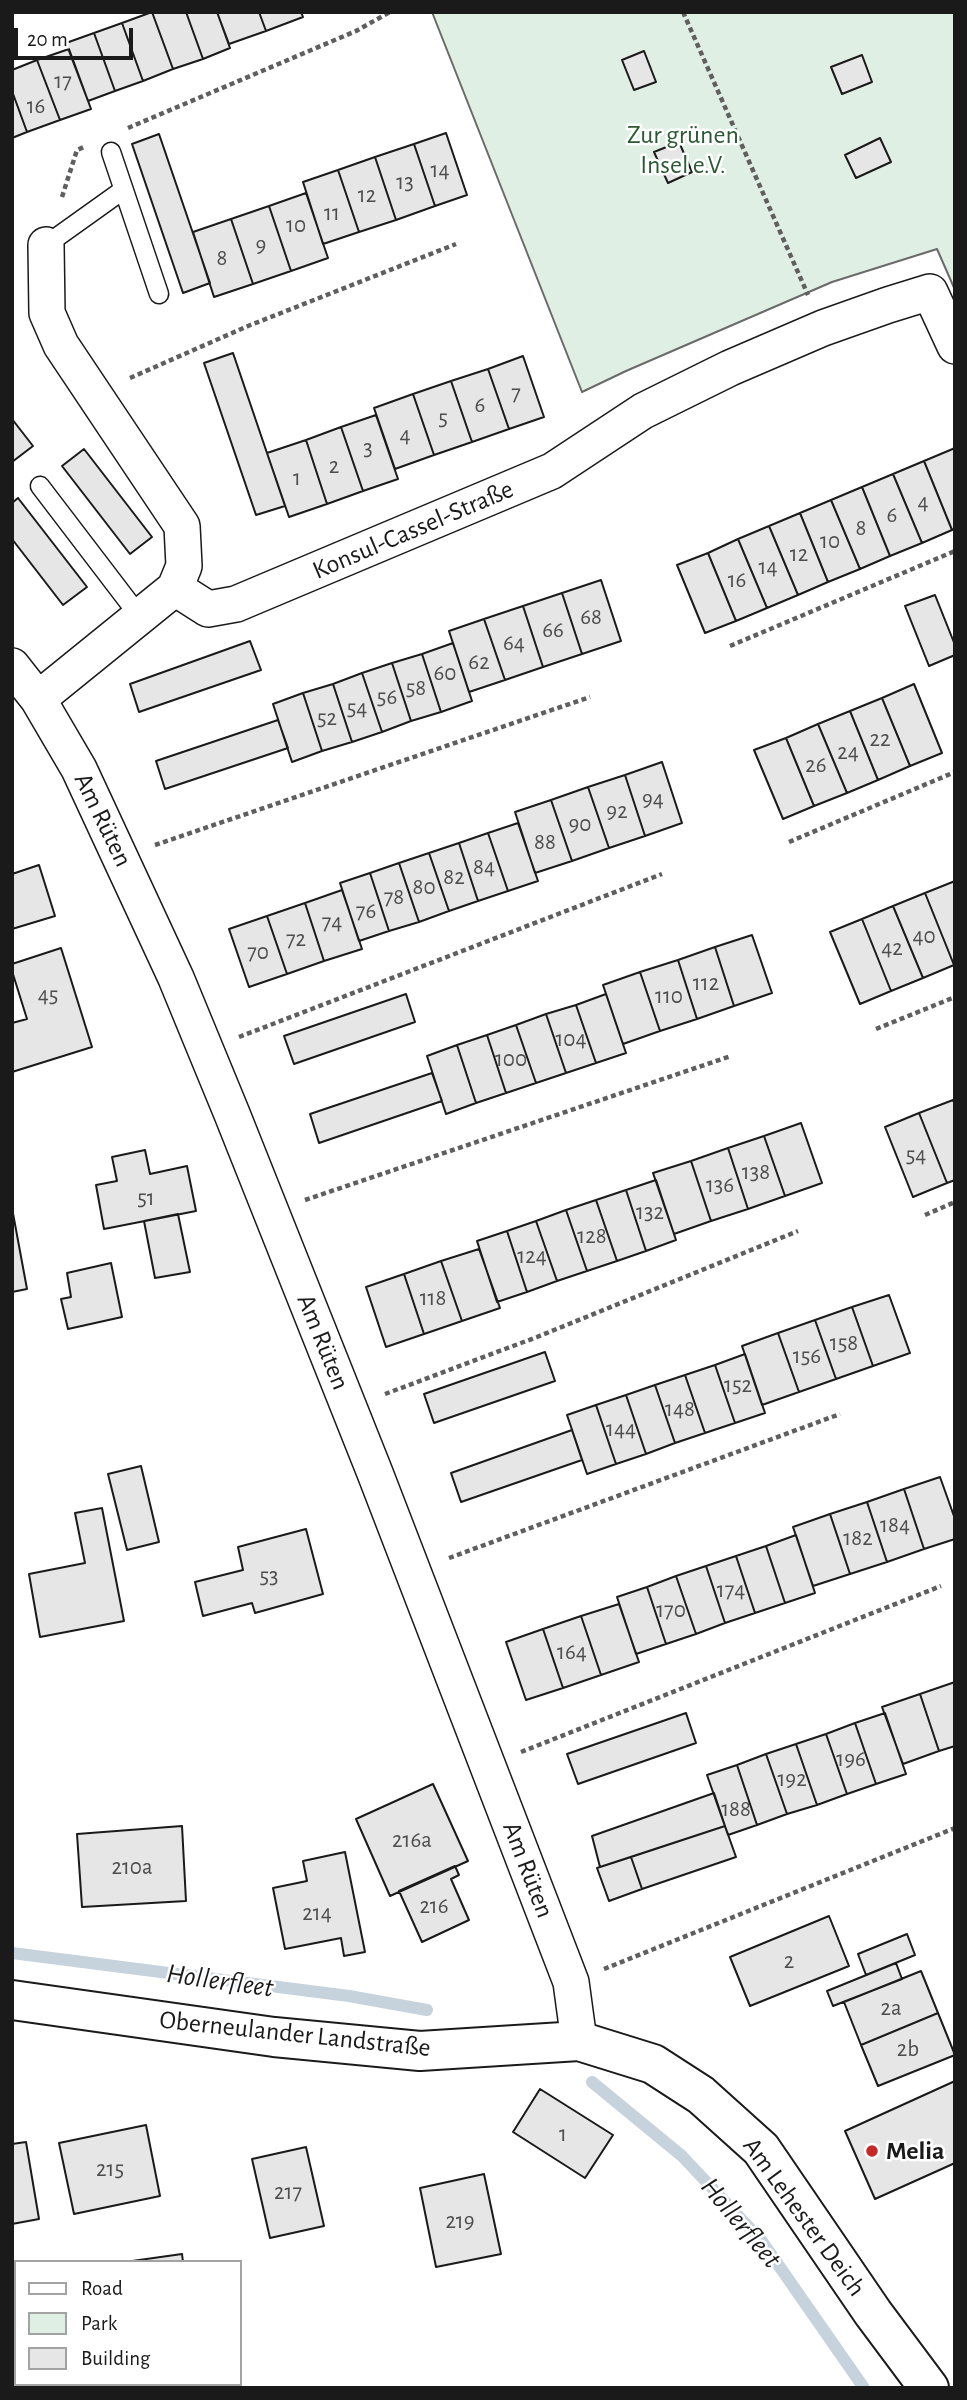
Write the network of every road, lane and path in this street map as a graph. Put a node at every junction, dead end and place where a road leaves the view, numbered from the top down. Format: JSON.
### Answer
{"nodes":[{"id":1,"x":390,"y":12,"type":"edge"},
{"id":2,"x":683,"y":12,"type":"edge"},
{"id":3,"x":128,"y":128,"type":"dead end"},
{"id":4,"x":90,"y":144,"type":"dead end"},
{"id":5,"x":111,"y":152,"type":"dead end"},
{"id":6,"x":123,"y":190,"type":"junction"},
{"id":7,"x":456,"y":244,"type":"dead end"},
{"id":8,"x":46,"y":245,"type":"junction"},
{"id":9,"x":159,"y":294,"type":"dead end"},
{"id":10,"x":822,"y":328,"type":"junction"},
{"id":11,"x":955,"y":346,"type":"edge"},
{"id":12,"x":100,"y":404,"type":"junction"},
{"id":13,"x":40,"y":486,"type":"dead end"},
{"id":14,"x":955,"y":551,"type":"edge"},
{"id":15,"x":175,"y":588,"type":"junction"},
{"id":16,"x":140,"y":617,"type":"junction"},
{"id":17,"x":730,"y":646,"type":"dead end"},
{"id":18,"x":12,"y":666,"type":"edge"},
{"id":19,"x":590,"y":697,"type":"dead end"},
{"id":20,"x":38,"y":699,"type":"junction"},
{"id":21,"x":955,"y":772,"type":"edge"},
{"id":22,"x":789,"y":842,"type":"dead end"},
{"id":23,"x":121,"y":856,"type":"junction"},
{"id":24,"x":662,"y":874,"type":"dead end"},
{"id":25,"x":955,"y":997,"type":"edge"},
{"id":26,"x":876,"y":1029,"type":"dead end"},
{"id":27,"x":205,"y":1048,"type":"junction"},
{"id":28,"x":731,"y":1056,"type":"dead end"},
{"id":29,"x":955,"y":1202,"type":"edge"},
{"id":30,"x":271,"y":1211,"type":"junction"},
{"id":31,"x":925,"y":1215,"type":"dead end"},
{"id":32,"x":798,"y":1231,"type":"dead end"},
{"id":33,"x":349,"y":1407,"type":"junction"},
{"id":34,"x":840,"y":1414,"type":"dead end"},
{"id":35,"x":413,"y":1573,"type":"junction"},
{"id":36,"x":941,"y":1586,"type":"dead end"},
{"id":37,"x":487,"y":1765,"type":"junction"},
{"id":38,"x":955,"y":1828,"type":"edge"},
{"id":39,"x":571,"y":1982,"type":"junction"},
{"id":40,"x":12,"y":2000,"type":"edge"},
{"id":41,"x":579,"y":2041,"type":"junction"},
{"id":42,"x":929,"y":2388,"type":"edge"}],
"edges":[{"from":1,"to":3,"type":"path"},
{"from":2,"to":10,"type":"path"},
{"from":4,"to":8,"type":"path"},
{"from":5,"to":6,"type":"lane"},
{"from":6,"to":8,"type":"lane"},
{"from":6,"to":9,"type":"lane"},
{"from":7,"to":12,"type":"path"},
{"from":8,"to":12,"type":"street"},
{"from":10,"to":11,"type":"street","name":"Konsul-Cassel-Straße"},
{"from":10,"to":15,"type":"street","name":"Konsul-Cassel-Straße"},
{"from":12,"to":15,"type":"street"},
{"from":13,"to":16,"type":"lane"},
{"from":14,"to":17,"type":"path"},
{"from":15,"to":16,"type":"street"},
{"from":16,"to":20,"type":"street"},
{"from":18,"to":20,"type":"street","name":"Am Rüten"},
{"from":19,"to":23,"type":"path"},
{"from":20,"to":23,"type":"street","name":"Am Rüten"},
{"from":21,"to":22,"type":"path"},
{"from":23,"to":27,"type":"street","name":"Am Rüten"},
{"from":24,"to":27,"type":"path"},
{"from":25,"to":26,"type":"path"},
{"from":27,"to":30,"type":"street","name":"Am Rüten"},
{"from":28,"to":30,"type":"path"},
{"from":29,"to":31,"type":"path"},
{"from":30,"to":33,"type":"street","name":"Am Rüten"},
{"from":32,"to":33,"type":"path"},
{"from":33,"to":35,"type":"street","name":"Am Rüten"},
{"from":34,"to":35,"type":"path"},
{"from":35,"to":37,"type":"street","name":"Am Rüten"},
{"from":36,"to":37,"type":"path"},
{"from":37,"to":39,"type":"street","name":"Am Rüten"},
{"from":38,"to":39,"type":"path"},
{"from":39,"to":41,"type":"street","name":"Am Rüten"},
{"from":40,"to":41,"type":"street","name":"Oberneulander Landstraße"},
{"from":41,"to":42,"type":"street","name":"Am Lehester Deich"}]}
